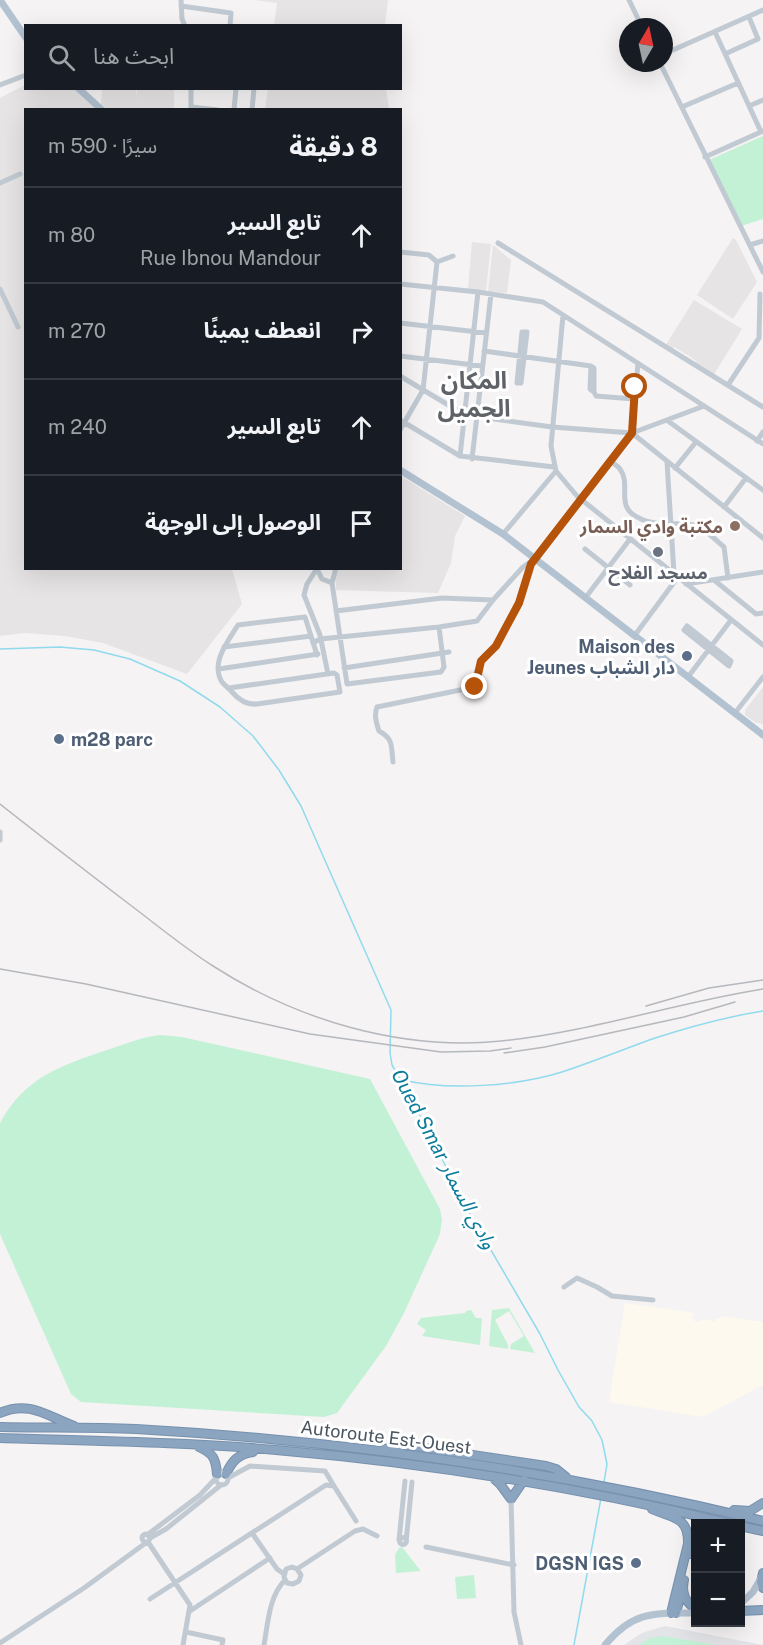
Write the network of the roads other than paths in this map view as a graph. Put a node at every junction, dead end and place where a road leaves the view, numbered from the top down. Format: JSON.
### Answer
{"nodes":[{"id":1,"x":0,"y":0,"type":"edge"},
{"id":2,"x":629,"y":0,"type":"edge"},
{"id":3,"x":181,"y":3,"type":"edge"},
{"id":4,"x":763,"y":10,"type":"edge"},
{"id":5,"x":748,"y":17,"type":"junction"},
{"id":6,"x":638,"y":18,"type":"edge"},
{"id":7,"x":185,"y":24,"type":"edge"},
{"id":8,"x":230,"y":24,"type":"edge"},
{"id":9,"x":715,"y":32,"type":"junction"},
{"id":10,"x":24,"y":35,"type":"edge"},
{"id":11,"x":673,"y":50,"type":"edge"},
{"id":12,"x":725,"y":54,"type":"junction"},
{"id":13,"x":664,"y":72,"type":"edge"},
{"id":14,"x":24,"y":76,"type":"edge"},
{"id":15,"x":738,"y":83,"type":"junction"},
{"id":16,"x":0,"y":86,"type":"edge"},
{"id":17,"x":80,"y":90,"type":"edge"},
{"id":18,"x":191,"y":90,"type":"edge"},
{"id":19,"x":236,"y":90,"type":"edge"},
{"id":20,"x":254,"y":90,"type":"edge"},
{"id":21,"x":763,"y":100,"type":"edge"},
{"id":22,"x":749,"y":106,"type":"junction"},
{"id":23,"x":682,"y":107,"type":"junction"},
{"id":24,"x":100,"y":108,"type":"edge"},
{"id":25,"x":191,"y":108,"type":"edge"},
{"id":26,"x":234,"y":108,"type":"edge"},
{"id":27,"x":252,"y":108,"type":"edge"},
{"id":28,"x":762,"y":132,"type":"edge"},
{"id":29,"x":705,"y":157,"type":"junction"},
{"id":30,"x":20,"y":174,"type":"dead end"},
{"id":31,"x":0,"y":183,"type":"edge"},
{"id":32,"x":763,"y":241,"type":"edge"},
{"id":33,"x":498,"y":243,"type":"dead end"},
{"id":34,"x":750,"y":245,"type":"junction"},
{"id":35,"x":402,"y":252,"type":"edge"},
{"id":36,"x":453,"y":256,"type":"dead end"},
{"id":37,"x":437,"y":262,"type":"junction"},
{"id":38,"x":763,"y":272,"type":"edge"},
{"id":39,"x":402,"y":284,"type":"edge"},
{"id":40,"x":434,"y":287,"type":"junction"},
{"id":41,"x":0,"y":289,"type":"edge"},
{"id":42,"x":478,"y":292,"type":"junction"},
{"id":43,"x":490,"y":294,"type":"junction"},
{"id":44,"x":760,"y":294,"type":"dead end"},
{"id":45,"x":563,"y":315,"type":"junction"},
{"id":46,"x":402,"y":323,"type":"edge"},
{"id":47,"x":18,"y":327,"type":"dead end"},
{"id":48,"x":430,"y":327,"type":"junction"},
{"id":49,"x":474,"y":332,"type":"junction"},
{"id":50,"x":486,"y":333,"type":"junction"},
{"id":51,"x":484,"y":351,"type":"junction"},
{"id":52,"x":402,"y":356,"type":"edge"},
{"id":53,"x":427,"y":360,"type":"junction"},
{"id":54,"x":558,"y":361,"type":"junction"},
{"id":55,"x":638,"y":363,"type":"junction"},
{"id":56,"x":470,"y":364,"type":"junction"},
{"id":57,"x":482,"y":366,"type":"junction"},
{"id":58,"x":402,"y":377,"type":"edge"},
{"id":59,"x":728,"y":385,"type":"junction"},
{"id":60,"x":423,"y":390,"type":"junction"},
{"id":61,"x":634,"y":399,"type":"junction"},
{"id":62,"x":704,"y":406,"type":"junction"},
{"id":63,"x":763,"y":407,"type":"edge"},
{"id":64,"x":465,"y":415,"type":"junction"},
{"id":65,"x":477,"y":416,"type":"junction"},
{"id":66,"x":403,"y":421,"type":"edge"},
{"id":67,"x":668,"y":421,"type":"junction"},
{"id":68,"x":552,"y":427,"type":"junction"},
{"id":69,"x":763,"y":432,"type":"edge"},
{"id":70,"x":632,"y":433,"type":"junction"},
{"id":71,"x":696,"y":442,"type":"junction"},
{"id":72,"x":760,"y":443,"type":"edge"},
{"id":73,"x":763,"y":451,"type":"edge"},
{"id":74,"x":460,"y":456,"type":"junction"},
{"id":75,"x":472,"y":459,"type":"junction"},
{"id":76,"x":609,"y":460,"type":"junction"},
{"id":77,"x":667,"y":462,"type":"junction"},
{"id":78,"x":675,"y":468,"type":"junction"},
{"id":79,"x":555,"y":469,"type":"junction"},
{"id":80,"x":402,"y":471,"type":"edge"},
{"id":81,"x":746,"y":478,"type":"junction"},
{"id":82,"x":763,"y":490,"type":"edge"},
{"id":83,"x":581,"y":499,"type":"junction"},
{"id":84,"x":724,"y":507,"type":"junction"},
{"id":85,"x":671,"y":523,"type":"junction"},
{"id":86,"x":502,"y":534,"type":"junction"},
{"id":87,"x":763,"y":538,"type":"edge"},
{"id":88,"x":630,"y":539,"type":"junction"},
{"id":89,"x":585,"y":549,"type":"dead end"},
{"id":90,"x":535,"y":559,"type":"junction"},
{"id":91,"x":608,"y":567,"type":"junction"},
{"id":92,"x":316,"y":570,"type":"edge"},
{"id":93,"x":318,"y":570,"type":"edge"},
{"id":94,"x":335,"y":570,"type":"edge"},
{"id":95,"x":763,"y":572,"type":"edge"},
{"id":96,"x":676,"y":576,"type":"junction"},
{"id":97,"x":728,"y":578,"type":"junction"},
{"id":98,"x":714,"y":580,"type":"junction"},
{"id":99,"x":332,"y":583,"type":"junction"},
{"id":100,"x":686,"y":584,"type":"junction"},
{"id":101,"x":630,"y":585,"type":"dead end"},
{"id":102,"x":586,"y":597,"type":"junction"},
{"id":103,"x":493,"y":600,"type":"junction"},
{"id":104,"x":336,"y":611,"type":"junction"},
{"id":105,"x":763,"y":613,"type":"edge"},
{"id":106,"x":731,"y":620,"type":"junction"},
{"id":107,"x":439,"y":627,"type":"junction"},
{"id":108,"x":635,"y":635,"type":"junction"},
{"id":109,"x":311,"y":636,"type":"junction"},
{"id":110,"x":340,"y":638,"type":"junction"},
{"id":111,"x":320,"y":639,"type":"junction"},
{"id":112,"x":313,"y":643,"type":"junction"},
{"id":113,"x":763,"y":645,"type":"edge"},
{"id":114,"x":224,"y":647,"type":"junction"},
{"id":115,"x":710,"y":648,"type":"junction"},
{"id":116,"x":449,"y":652,"type":"dead end"},
{"id":117,"x":320,"y":654,"type":"junction"},
{"id":118,"x":442,"y":654,"type":"junction"},
{"id":119,"x":344,"y":668,"type":"junction"},
{"id":120,"x":219,"y":669,"type":"junction"},
{"id":121,"x":328,"y":674,"type":"junction"},
{"id":122,"x":688,"y":677,"type":"junction"},
{"id":123,"x":763,"y":677,"type":"edge"},
{"id":124,"x":229,"y":688,"type":"junction"},
{"id":125,"x":735,"y":713,"type":"junction"},
{"id":126,"x":763,"y":735,"type":"edge"},
{"id":127,"x":393,"y":762,"type":"dead end"},
{"id":128,"x":0,"y":832,"type":"edge"},
{"id":129,"x":0,"y":840,"type":"edge"},
{"id":130,"x":564,"y":1287,"type":"dead end"},
{"id":131,"x":653,"y":1300,"type":"dead end"},
{"id":132,"x":0,"y":1413,"type":"edge"},
{"id":133,"x":0,"y":1427,"type":"edge"},
{"id":134,"x":81,"y":1429,"type":"junction"},
{"id":135,"x":0,"y":1438,"type":"edge"},
{"id":136,"x":171,"y":1443,"type":"junction"},
{"id":137,"x":276,"y":1450,"type":"junction"},
{"id":138,"x":490,"y":1475,"type":"junction"},
{"id":139,"x":216,"y":1476,"type":"junction"},
{"id":140,"x":227,"y":1476,"type":"junction"},
{"id":141,"x":524,"y":1480,"type":"junction"},
{"id":142,"x":405,"y":1481,"type":"dead end"},
{"id":143,"x":412,"y":1482,"type":"dead end"},
{"id":144,"x":221,"y":1485,"type":"junction"},
{"id":145,"x":334,"y":1486,"type":"junction"},
{"id":146,"x":511,"y":1499,"type":"junction"},
{"id":147,"x":640,"y":1502,"type":"junction"},
{"id":148,"x":763,"y":1503,"type":"edge"},
{"id":149,"x":692,"y":1504,"type":"junction"},
{"id":150,"x":711,"y":1519,"type":"edge"},
{"id":151,"x":356,"y":1521,"type":"dead end"},
{"id":152,"x":763,"y":1521,"type":"edge"},
{"id":153,"x":745,"y":1527,"type":"edge"},
{"id":154,"x":745,"y":1530,"type":"edge"},
{"id":155,"x":763,"y":1531,"type":"edge"},
{"id":156,"x":252,"y":1533,"type":"junction"},
{"id":157,"x":377,"y":1536,"type":"dead end"},
{"id":158,"x":147,"y":1539,"type":"junction"},
{"id":159,"x":426,"y":1547,"type":"dead end"},
{"id":160,"x":691,"y":1556,"type":"edge"},
{"id":161,"x":270,"y":1558,"type":"junction"},
{"id":162,"x":513,"y":1565,"type":"junction"},
{"id":163,"x":297,"y":1569,"type":"junction"},
{"id":164,"x":763,"y":1573,"type":"edge"},
{"id":165,"x":284,"y":1577,"type":"junction"},
{"id":166,"x":176,"y":1582,"type":"junction"},
{"id":167,"x":682,"y":1587,"type":"junction"},
{"id":168,"x":763,"y":1588,"type":"edge"},
{"id":169,"x":150,"y":1599,"type":"dead end"},
{"id":170,"x":745,"y":1600,"type":"edge"},
{"id":171,"x":691,"y":1606,"type":"edge"},
{"id":172,"x":763,"y":1610,"type":"edge"},
{"id":173,"x":190,"y":1611,"type":"junction"},
{"id":174,"x":691,"y":1611,"type":"edge"},
{"id":175,"x":745,"y":1611,"type":"edge"},
{"id":176,"x":674,"y":1613,"type":"junction"},
{"id":177,"x":186,"y":1632,"type":"junction"},
{"id":178,"x":0,"y":1643,"type":"edge"},
{"id":179,"x":183,"y":1645,"type":"edge"},
{"id":180,"x":222,"y":1645,"type":"edge"},
{"id":181,"x":264,"y":1645,"type":"edge"},
{"id":182,"x":521,"y":1645,"type":"edge"},
{"id":183,"x":604,"y":1645,"type":"edge"}],
"edges":[{"from":1,"to":10,"type":"main road"},
{"from":2,"to":6,"type":"street"},
{"from":3,"to":7,"type":"street"},
{"from":3,"to":8,"type":"street"},
{"from":4,"to":5,"type":"street"},
{"from":5,"to":9,"type":"street"},
{"from":5,"to":12,"type":"street"},
{"from":9,"to":11,"type":"street"},
{"from":9,"to":12,"type":"street"},
{"from":12,"to":15,"type":"street"},
{"from":13,"to":23,"type":"street"},
{"from":14,"to":16,"type":"street"},
{"from":15,"to":22,"type":"street"},
{"from":15,"to":23,"type":"street"},
{"from":17,"to":24,"type":"main road"},
{"from":18,"to":25,"type":"street"},
{"from":19,"to":26,"type":"street"},
{"from":20,"to":27,"type":"street"},
{"from":21,"to":22,"type":"street"},
{"from":22,"to":28,"type":"street"},
{"from":23,"to":29,"type":"street"},
{"from":28,"to":29,"type":"street"},
{"from":29,"to":34,"type":"street"},
{"from":30,"to":31,"type":"street"},
{"from":32,"to":34,"type":"street"},
{"from":33,"to":59,"type":"street"},
{"from":34,"to":38,"type":"street"},
{"from":35,"to":37,"type":"street"},
{"from":36,"to":37,"type":"street"},
{"from":37,"to":40,"type":"street"},
{"from":39,"to":40,"type":"street"},
{"from":40,"to":42,"type":"street"},
{"from":40,"to":48,"type":"street"},
{"from":41,"to":47,"type":"street"},
{"from":42,"to":43,"type":"street"},
{"from":42,"to":49,"type":"street"},
{"from":43,"to":45,"type":"street"},
{"from":43,"to":50,"type":"street"},
{"from":44,"to":59,"type":"street"},
{"from":45,"to":54,"type":"street"},
{"from":45,"to":55,"type":"street"},
{"from":46,"to":48,"type":"street"},
{"from":48,"to":49,"type":"street"},
{"from":48,"to":53,"type":"street"},
{"from":49,"to":50,"type":"street"},
{"from":49,"to":56,"type":"street"},
{"from":50,"to":51,"type":"street"},
{"from":51,"to":54,"type":"street"},
{"from":51,"to":57,"type":"street"},
{"from":52,"to":53,"type":"street"},
{"from":53,"to":56,"type":"street"},
{"from":53,"to":60,"type":"street"},
{"from":54,"to":61,"type":"street"},
{"from":54,"to":68,"type":"street"},
{"from":55,"to":61,"type":"street"},
{"from":55,"to":62,"type":"street"},
{"from":56,"to":57,"type":"street"},
{"from":56,"to":64,"type":"street"},
{"from":57,"to":65,"type":"street"},
{"from":58,"to":60,"type":"street"},
{"from":59,"to":63,"type":"street"},
{"from":60,"to":64,"type":"street"},
{"from":60,"to":66,"type":"street"},
{"from":61,"to":70,"type":"street"},
{"from":62,"to":67,"type":"street"},
{"from":62,"to":72,"type":"street"},
{"from":64,"to":65,"type":"street"},
{"from":64,"to":74,"type":"street"},
{"from":65,"to":68,"type":"street"},
{"from":65,"to":75,"type":"street"},
{"from":66,"to":74,"type":"street"},
{"from":67,"to":70,"type":"street"},
{"from":67,"to":71,"type":"street"},
{"from":68,"to":70,"type":"street"},
{"from":68,"to":79,"type":"street"},
{"from":69,"to":72,"type":"street"},
{"from":70,"to":76,"type":"street"},
{"from":70,"to":77,"type":"street"},
{"from":71,"to":78,"type":"street"},
{"from":71,"to":81,"type":"street"},
{"from":72,"to":73,"type":"street"},
{"from":74,"to":75,"type":"street"},
{"from":75,"to":79,"type":"street"},
{"from":76,"to":83,"type":"street"},
{"from":76,"to":85,"type":"street"},
{"from":77,"to":78,"type":"street"},
{"from":77,"to":85,"type":"street"},
{"from":78,"to":84,"type":"street"},
{"from":79,"to":83,"type":"street"},
{"from":79,"to":86,"type":"street"},
{"from":80,"to":86,"type":"main road"},
{"from":81,"to":82,"type":"street"},
{"from":81,"to":84,"type":"street"},
{"from":83,"to":88,"type":"street"},
{"from":83,"to":90,"type":"street"},
{"from":84,"to":87,"type":"street"},
{"from":85,"to":96,"type":"street"},
{"from":85,"to":97,"type":"street"},
{"from":86,"to":90,"type":"main road"},
{"from":88,"to":91,"type":"street"},
{"from":88,"to":96,"type":"street"},
{"from":89,"to":91,"type":"street"},
{"from":90,"to":102,"type":"main road"},
{"from":90,"to":103,"type":"street"},
{"from":90,"to":127,"type":"street"},
{"from":91,"to":101,"type":"street"},
{"from":91,"to":102,"type":"street"},
{"from":92,"to":111,"type":"street"},
{"from":93,"to":99,"type":"street"},
{"from":94,"to":99,"type":"street"},
{"from":95,"to":97,"type":"street"},
{"from":96,"to":100,"type":"street"},
{"from":96,"to":108,"type":"street"},
{"from":97,"to":98,"type":"street"},
{"from":98,"to":100,"type":"street"},
{"from":98,"to":105,"type":"street"},
{"from":99,"to":104,"type":"street"},
{"from":100,"to":106,"type":"street"},
{"from":102,"to":108,"type":"main road"},
{"from":103,"to":104,"type":"street"},
{"from":103,"to":107,"type":"street"},
{"from":104,"to":110,"type":"street"},
{"from":106,"to":113,"type":"street"},
{"from":106,"to":115,"type":"street"},
{"from":107,"to":110,"type":"street"},
{"from":107,"to":118,"type":"street"},
{"from":108,"to":122,"type":"main road"},
{"from":109,"to":112,"type":"street"},
{"from":109,"to":114,"type":"street"},
{"from":109,"to":114,"type":"street"},
{"from":110,"to":111,"type":"street"},
{"from":110,"to":119,"type":"street"},
{"from":111,"to":112,"type":"street"},
{"from":111,"to":117,"type":"street"},
{"from":112,"to":117,"type":"street"},
{"from":114,"to":120,"type":"street"},
{"from":115,"to":115,"type":"street"},
{"from":115,"to":122,"type":"street"},
{"from":116,"to":118,"type":"street"},
{"from":117,"to":120,"type":"street"},
{"from":117,"to":121,"type":"street"},
{"from":118,"to":119,"type":"street"},
{"from":118,"to":119,"type":"street"},
{"from":120,"to":124,"type":"street"},
{"from":121,"to":124,"type":"street"},
{"from":121,"to":124,"type":"street"},
{"from":122,"to":125,"type":"main road"},
{"from":123,"to":125,"type":"street"},
{"from":125,"to":126,"type":"main road"},
{"from":128,"to":129,"type":"street"},
{"from":130,"to":131,"type":"street"},
{"from":132,"to":134,"type":"highway"},
{"from":133,"to":134,"type":"highway","name":"Autoroute Est-Ouest"},
{"from":134,"to":149,"type":"highway","name":"Autoroute Est-Ouest"},
{"from":135,"to":136,"type":"highway","name":"Autoroute Est-Ouest"},
{"from":136,"to":137,"type":"highway","name":"Autoroute Est-Ouest"},
{"from":136,"to":139,"type":"highway"},
{"from":137,"to":138,"type":"highway","name":"Autoroute Est-Ouest"},
{"from":137,"to":140,"type":"highway"},
{"from":138,"to":141,"type":"highway","name":"Autoroute Est-Ouest"},
{"from":138,"to":146,"type":"highway"},
{"from":139,"to":140,"type":"street"},
{"from":139,"to":144,"type":"street"},
{"from":139,"to":158,"type":"street"},
{"from":140,"to":144,"type":"street"},
{"from":140,"to":145,"type":"street"},
{"from":141,"to":146,"type":"highway"},
{"from":141,"to":147,"type":"highway","name":"Autoroute Est-Ouest"},
{"from":142,"to":143,"type":"street"},
{"from":144,"to":158,"type":"street"},
{"from":145,"to":151,"type":"street"},
{"from":145,"to":156,"type":"street"},
{"from":146,"to":162,"type":"street"},
{"from":147,"to":150,"type":"highway","name":"Autoroute Est-Ouest"},
{"from":147,"to":176,"type":"highway"},
{"from":148,"to":149,"type":"highway"},
{"from":149,"to":152,"type":"highway","name":"Autoroute Est-Ouest"},
{"from":153,"to":155,"type":"highway"},
{"from":154,"to":155,"type":"highway"},
{"from":156,"to":161,"type":"street"},
{"from":156,"to":166,"type":"street"},
{"from":157,"to":163,"type":"street"},
{"from":158,"to":166,"type":"street"},
{"from":158,"to":178,"type":"street"},
{"from":159,"to":162,"type":"street"},
{"from":160,"to":167,"type":"highway"},
{"from":161,"to":165,"type":"street"},
{"from":161,"to":173,"type":"street"},
{"from":162,"to":182,"type":"street"},
{"from":163,"to":165,"type":"street"},
{"from":163,"to":165,"type":"street"},
{"from":164,"to":168,"type":"highway"},
{"from":164,"to":170,"type":"main road"},
{"from":165,"to":181,"type":"street"},
{"from":166,"to":169,"type":"street"},
{"from":166,"to":173,"type":"street"},
{"from":167,"to":171,"type":"highway"},
{"from":167,"to":176,"type":"highway"},
{"from":172,"to":175,"type":"highway"},
{"from":173,"to":177,"type":"street"},
{"from":174,"to":176,"type":"main road"},
{"from":176,"to":183,"type":"main road"},
{"from":177,"to":179,"type":"street"},
{"from":177,"to":180,"type":"street"}]}
